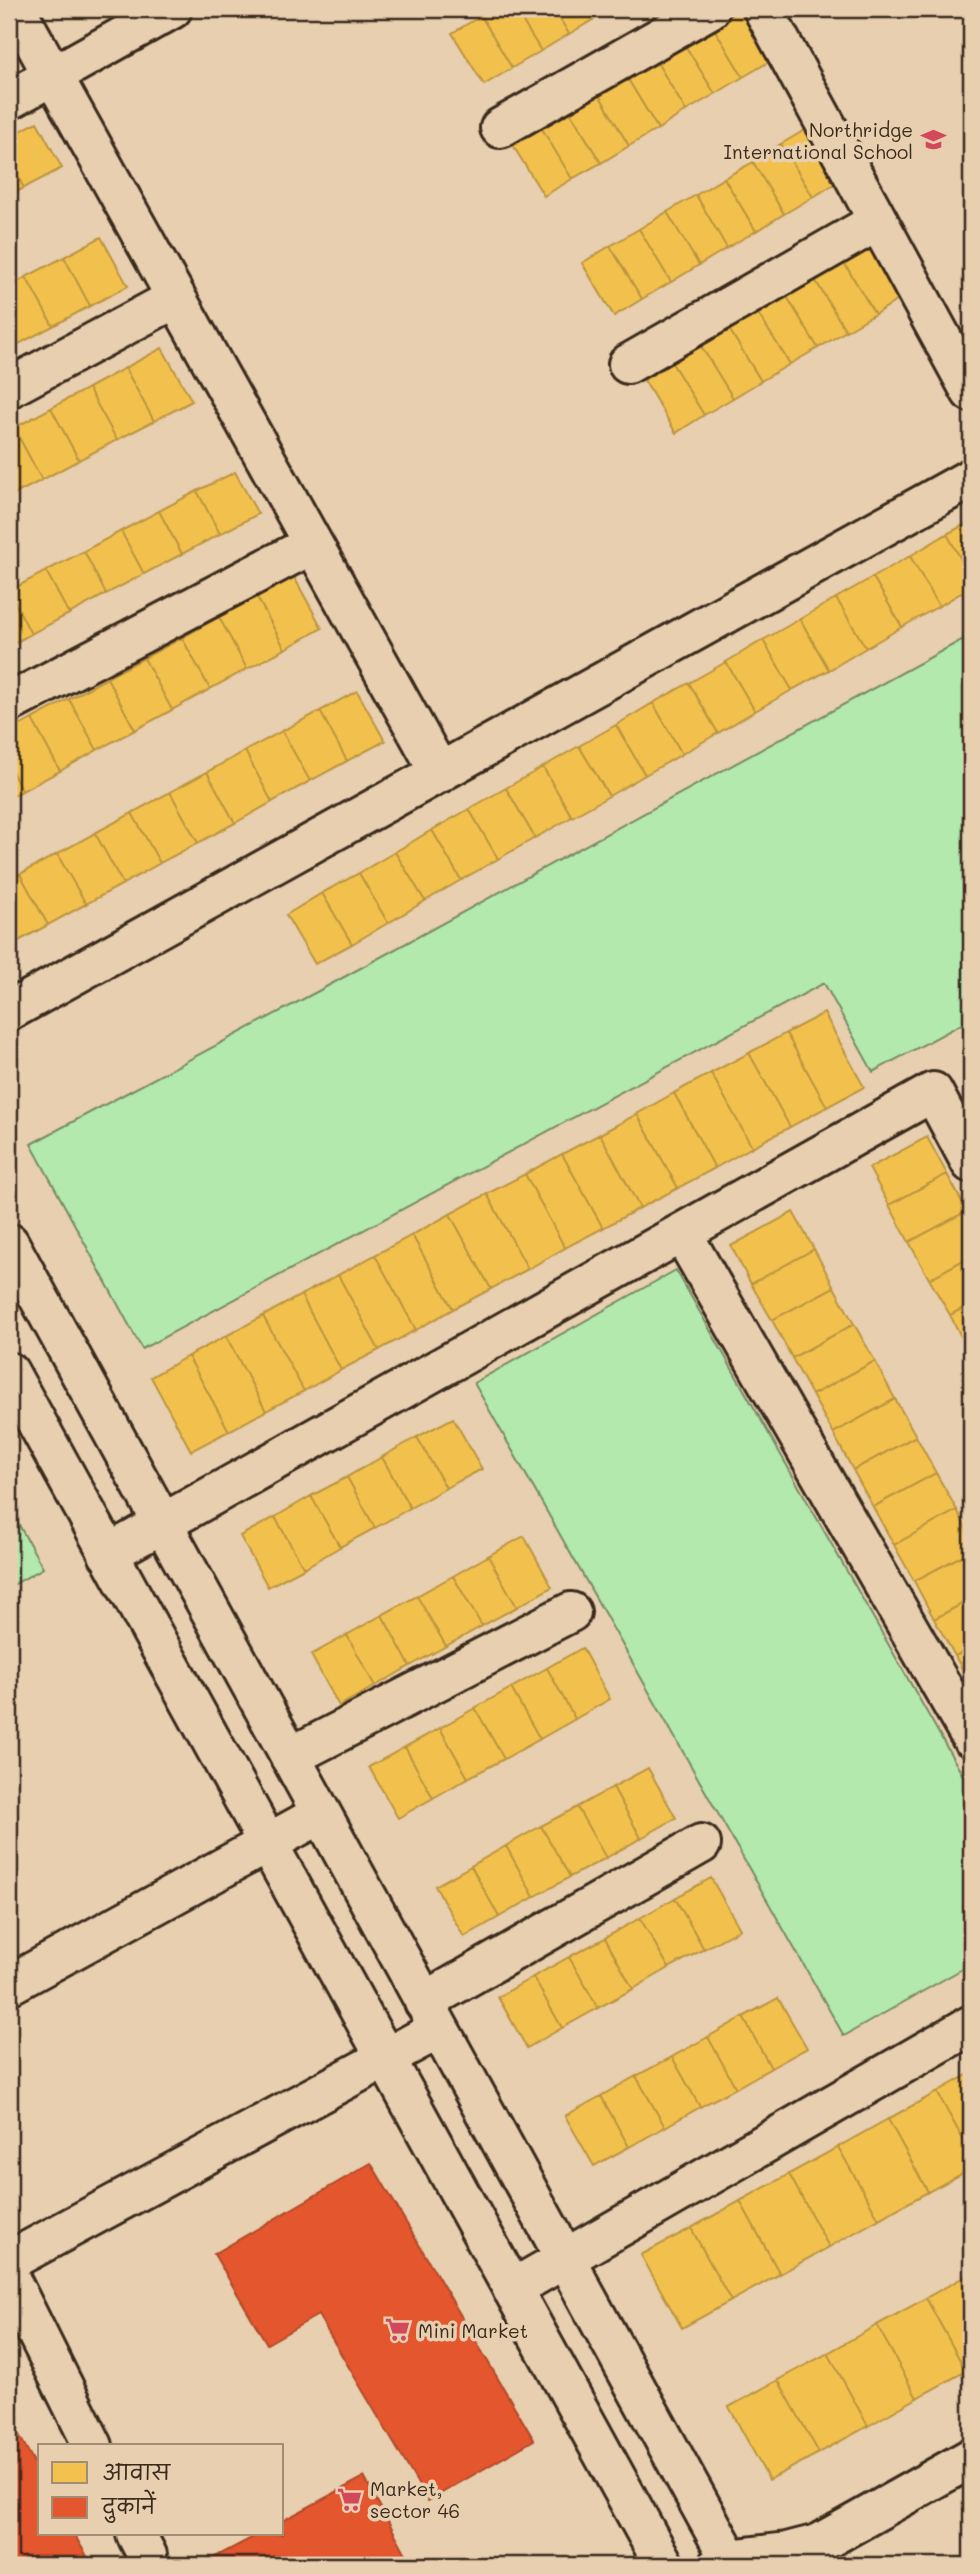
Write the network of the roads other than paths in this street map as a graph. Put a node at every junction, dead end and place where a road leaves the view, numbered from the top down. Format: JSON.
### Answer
{"nodes":[{"id":1,"x":16,"y":9,"type":"edge"},
{"id":2,"x":172,"y":9,"type":"edge"},
{"id":3,"x":710,"y":9,"type":"edge"},
{"id":4,"x":763,"y":9,"type":"edge"},
{"id":5,"x":53,"y":76,"type":"junction"},
{"id":6,"x":9,"y":100,"type":"edge"},
{"id":7,"x":500,"y":128,"type":"dead end"},
{"id":8,"x":878,"y":221,"type":"junction"},
{"id":9,"x":176,"y":298,"type":"junction"},
{"id":10,"x":628,"y":364,"type":"dead end"},
{"id":11,"x":9,"y":388,"type":"edge"},
{"id":12,"x":971,"y":392,"type":"edge"},
{"id":13,"x":971,"y":478,"type":"edge"},
{"id":14,"x":313,"y":544,"type":"junction"},
{"id":15,"x":9,"y":703,"type":"edge"},
{"id":16,"x":440,"y":773,"type":"junction"},
{"id":17,"x":9,"y":1011,"type":"edge"},
{"id":18,"x":971,"y":1163,"type":"edge"},
{"id":19,"x":682,"y":1233,"type":"junction"},
{"id":20,"x":9,"y":1243,"type":"edge"},
{"id":21,"x":9,"y":1372,"type":"edge"},
{"id":22,"x":162,"y":1523,"type":"junction"},
{"id":23,"x":108,"y":1554,"type":"junction"},
{"id":24,"x":571,"y":1612,"type":"dead end"},
{"id":25,"x":971,"y":1737,"type":"edge"},
{"id":26,"x":290,"y":1756,"type":"junction"},
{"id":27,"x":321,"y":1814,"type":"junction"},
{"id":28,"x":267,"y":1843,"type":"junction"},
{"id":29,"x":701,"y":1844,"type":"dead end"},
{"id":30,"x":9,"y":1984,"type":"edge"},
{"id":31,"x":432,"y":2016,"type":"junction"},
{"id":32,"x":971,"y":2025,"type":"edge"},
{"id":33,"x":385,"y":2058,"type":"junction"},
{"id":34,"x":565,"y":2258,"type":"junction"},
{"id":35,"x":9,"y":2261,"type":"edge"},
{"id":36,"x":9,"y":2277,"type":"edge"},
{"id":37,"x":512,"y":2289,"type":"junction"},
{"id":38,"x":92,"y":2444,"type":"edge"},
{"id":39,"x":971,"y":2458,"type":"edge"},
{"id":40,"x":803,"y":2557,"type":"edge"},
{"id":41,"x":727,"y":2563,"type":"edge"},
{"id":42,"x":664,"y":2565,"type":"edge"}],
"edges":[{"from":1,"to":5,"type":"street"},
{"from":2,"to":5,"type":"street"},
{"from":3,"to":7,"type":"street"},
{"from":4,"to":8,"type":"street"},
{"from":5,"to":6,"type":"street"},
{"from":5,"to":9,"type":"street"},
{"from":8,"to":10,"type":"street"},
{"from":8,"to":12,"type":"street"},
{"from":9,"to":11,"type":"street"},
{"from":9,"to":14,"type":"street"},
{"from":13,"to":16,"type":"street"},
{"from":14,"to":15,"type":"street"},
{"from":14,"to":16,"type":"street"},
{"from":16,"to":17,"type":"street"},
{"from":18,"to":19,"type":"street"},
{"from":19,"to":22,"type":"street"},
{"from":19,"to":25,"type":"street"},
{"from":20,"to":22,"type":"street"},
{"from":21,"to":23,"type":"street"},
{"from":22,"to":23,"type":"street"},
{"from":22,"to":26,"type":"street"},
{"from":23,"to":28,"type":"street"},
{"from":24,"to":26,"type":"street"},
{"from":26,"to":27,"type":"street"},
{"from":27,"to":28,"type":"street"},
{"from":27,"to":31,"type":"street"},
{"from":28,"to":30,"type":"street"},
{"from":28,"to":33,"type":"street"},
{"from":29,"to":31,"type":"street"},
{"from":31,"to":33,"type":"street"},
{"from":31,"to":34,"type":"street"},
{"from":32,"to":34,"type":"street"},
{"from":33,"to":35,"type":"street"},
{"from":33,"to":37,"type":"street"},
{"from":34,"to":37,"type":"street"},
{"from":34,"to":41,"type":"street"},
{"from":36,"to":38,"type":"street"},
{"from":37,"to":42,"type":"street"},
{"from":39,"to":40,"type":"street"},
{"from":40,"to":41,"type":"street"}]}
